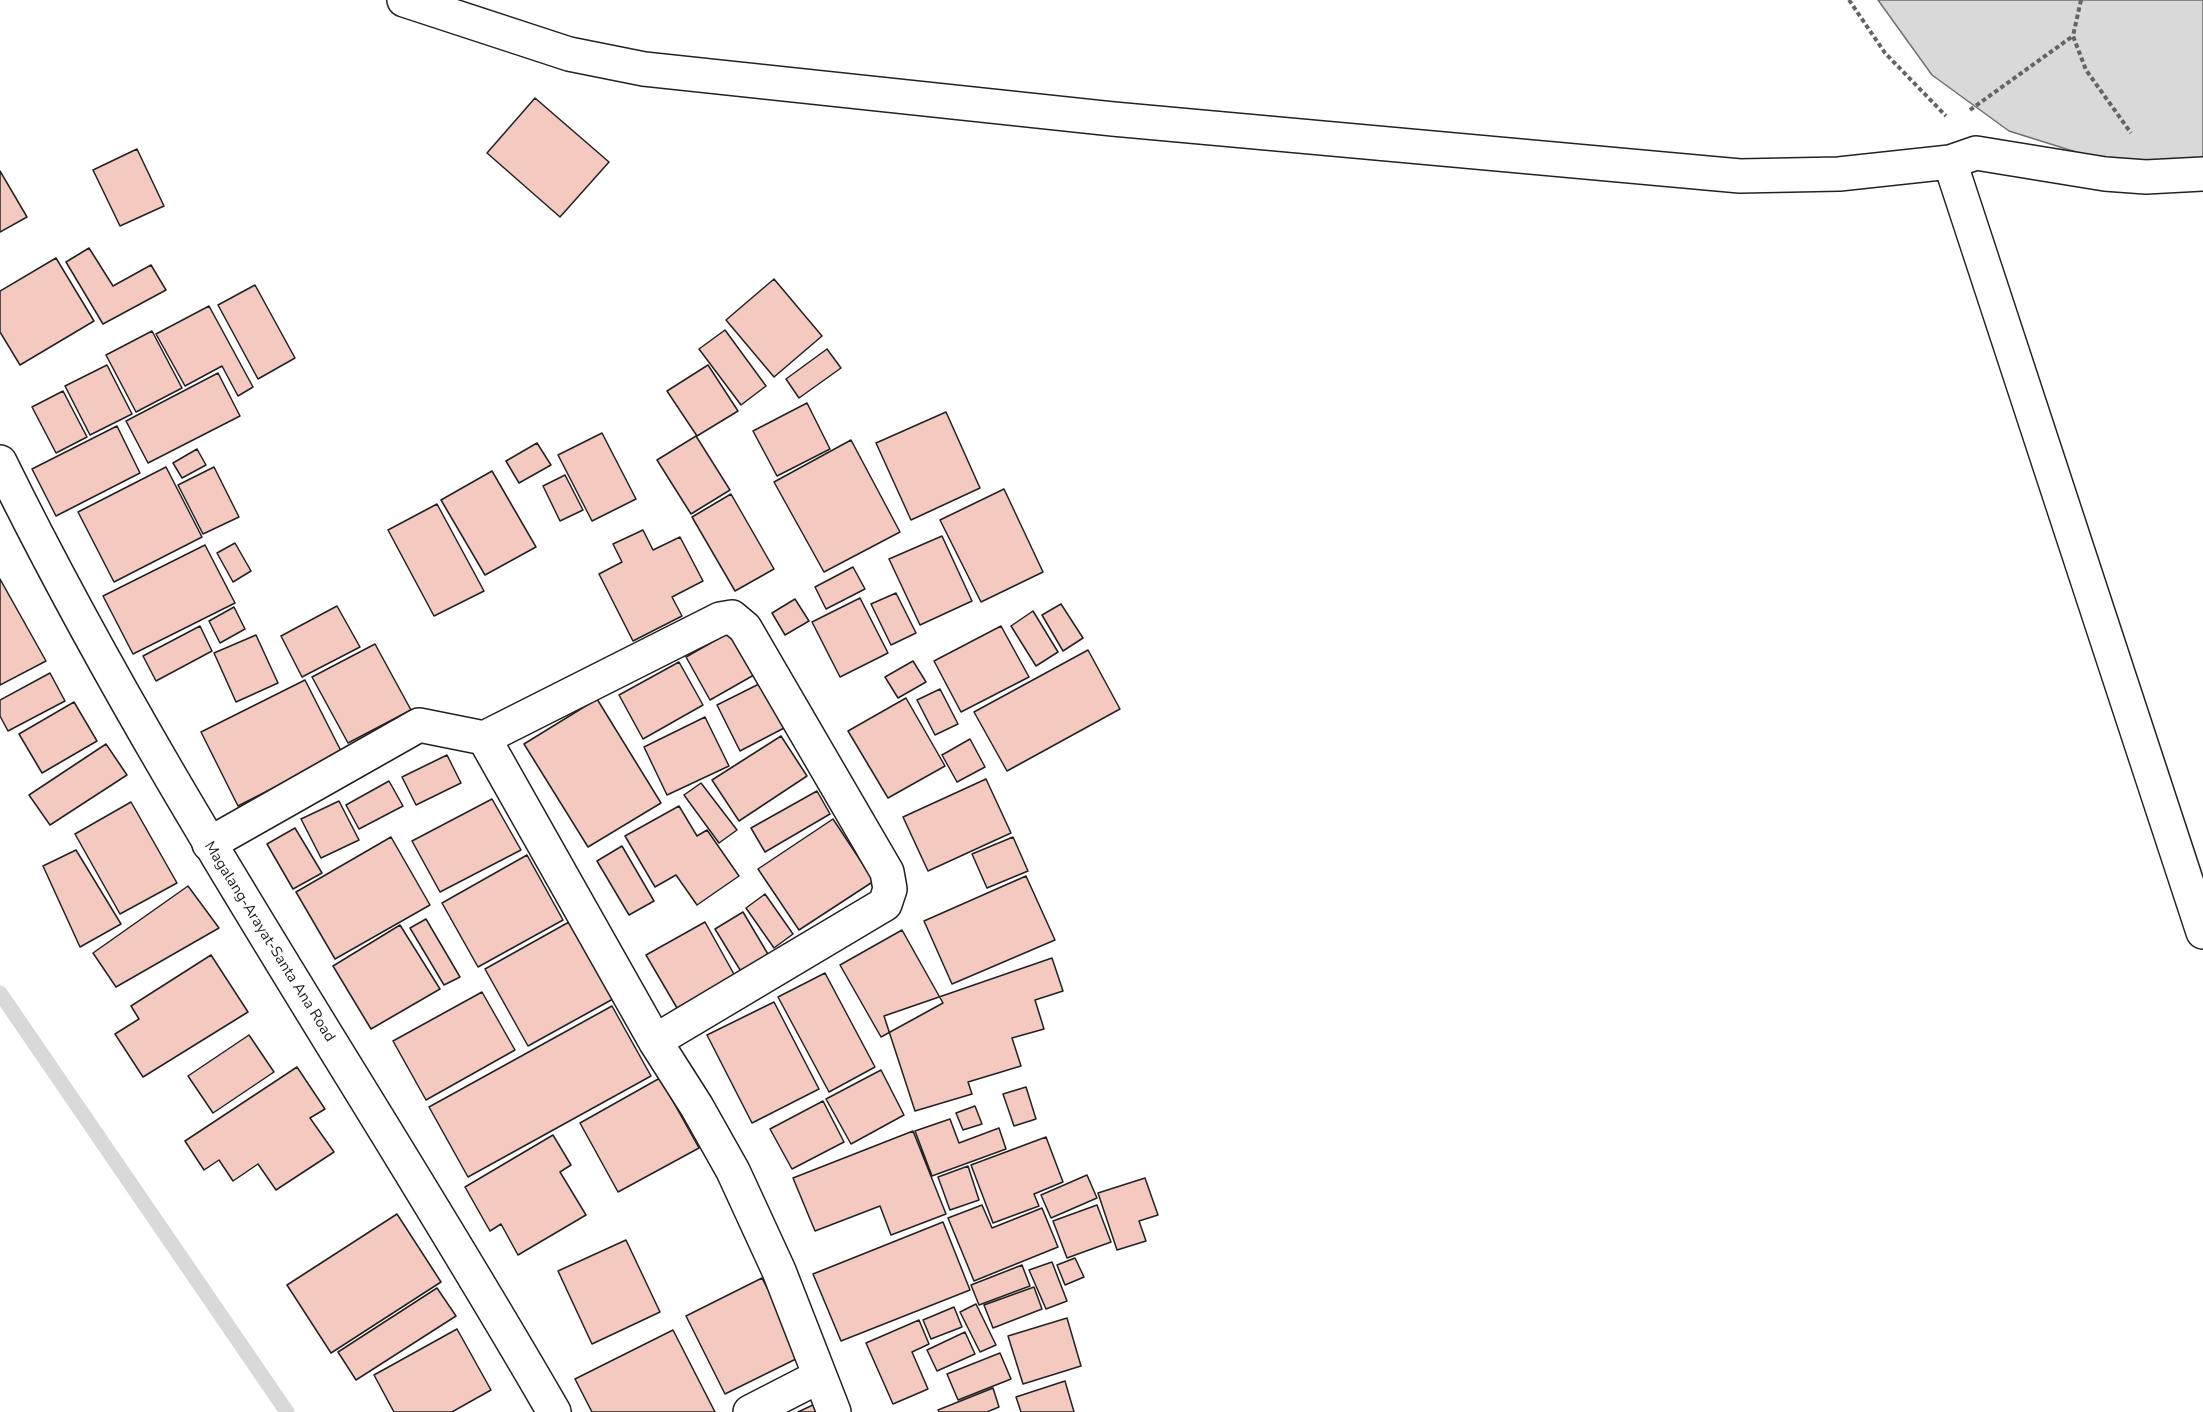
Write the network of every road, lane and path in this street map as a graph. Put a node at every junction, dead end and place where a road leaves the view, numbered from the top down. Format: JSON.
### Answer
{"nodes":[{"id":1,"x":404,"y":0,"type":"edge"},
{"id":2,"x":1849,"y":0,"type":"edge"},
{"id":3,"x":2081,"y":0,"type":"edge"},
{"id":4,"x":2073,"y":36,"type":"junction"},
{"id":5,"x":1953,"y":123,"type":"junction"},
{"id":6,"x":1963,"y":158,"type":"junction"},
{"id":7,"x":2203,"y":174,"type":"edge"},
{"id":8,"x":2146,"y":177,"type":"junction"},
{"id":9,"x":0,"y":462,"type":"edge"},
{"id":10,"x":484,"y":738,"type":"junction"},
{"id":11,"x":209,"y":844,"type":"junction"},
{"id":12,"x":2203,"y":932,"type":"edge"},
{"id":13,"x":655,"y":1041,"type":"junction"},
{"id":14,"x":820,"y":1376,"type":"junction"},
{"id":15,"x":554,"y":1412,"type":"edge"},
{"id":16,"x":750,"y":1412,"type":"edge"},
{"id":17,"x":834,"y":1412,"type":"edge"}],
"edges":[{"from":1,"to":6,"type":"street"},
{"from":2,"to":5,"type":"path"},
{"from":3,"to":4,"type":"path"},
{"from":4,"to":5,"type":"path"},
{"from":4,"to":8,"type":"path"},
{"from":5,"to":6,"type":"path"},
{"from":6,"to":8,"type":"street"},
{"from":6,"to":12,"type":"street"},
{"from":7,"to":8,"type":"street"},
{"from":9,"to":11,"type":"street","name":"Magalang-Arayat-Santa Ana Road"},
{"from":10,"to":11,"type":"street"},
{"from":10,"to":13,"type":"street"},
{"from":10,"to":13,"type":"street"},
{"from":11,"to":15,"type":"street","name":"Magalang-Arayat-Santa Ana Road"},
{"from":13,"to":14,"type":"street"},
{"from":14,"to":16,"type":"street"},
{"from":14,"to":17,"type":"street"}]}
